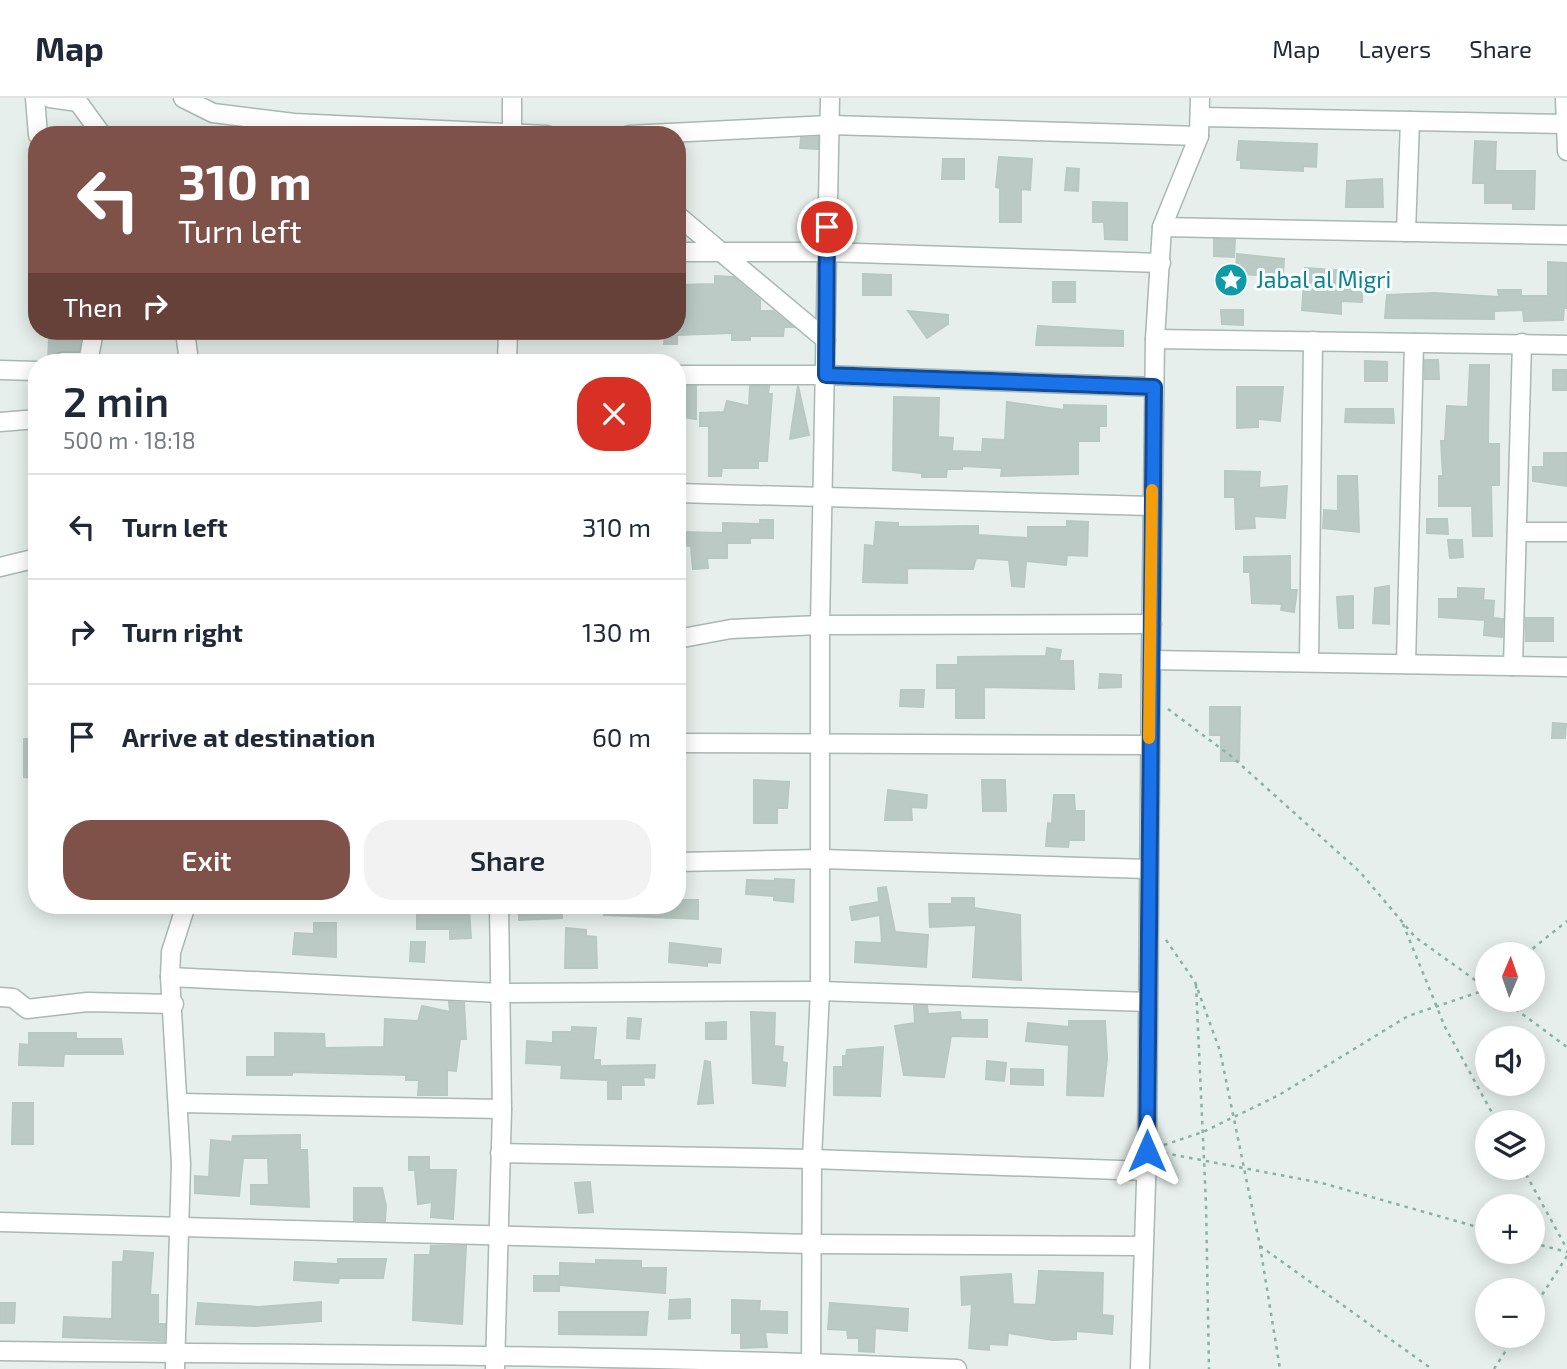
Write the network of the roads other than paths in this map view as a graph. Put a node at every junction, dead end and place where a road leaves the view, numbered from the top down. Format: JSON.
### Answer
{"nodes":[{"id":1,"x":35,"y":98,"type":"edge"},
{"id":2,"x":50,"y":98,"type":"edge"},
{"id":3,"x":183,"y":98,"type":"edge"},
{"id":4,"x":512,"y":98,"type":"edge"},
{"id":5,"x":830,"y":98,"type":"edge"},
{"id":6,"x":1200,"y":98,"type":"edge"},
{"id":7,"x":1565,"y":98,"type":"edge"},
{"id":8,"x":79,"y":100,"type":"edge"},
{"id":9,"x":1201,"y":117,"type":"junction"},
{"id":10,"x":1410,"y":121,"type":"junction"},
{"id":11,"x":1564,"y":124,"type":"junction"},
{"id":12,"x":830,"y":125,"type":"junction"},
{"id":13,"x":37,"y":126,"type":"edge"},
{"id":14,"x":96,"y":126,"type":"edge"},
{"id":15,"x":373,"y":126,"type":"edge"},
{"id":16,"x":512,"y":126,"type":"edge"},
{"id":17,"x":686,"y":132,"type":"edge"},
{"id":18,"x":1199,"y":136,"type":"junction"},
{"id":19,"x":1567,"y":151,"type":"edge"},
{"id":20,"x":686,"y":223,"type":"edge"},
{"id":21,"x":1162,"y":227,"type":"junction"},
{"id":22,"x":1406,"y":232,"type":"junction"},
{"id":23,"x":1567,"y":235,"type":"edge"},
{"id":24,"x":686,"y":252,"type":"edge"},
{"id":25,"x":719,"y":252,"type":"junction"},
{"id":26,"x":826,"y":252,"type":"junction"},
{"id":27,"x":1161,"y":263,"type":"junction"},
{"id":28,"x":1155,"y":339,"type":"junction"},
{"id":29,"x":826,"y":340,"type":"junction"},
{"id":30,"x":1312,"y":341,"type":"junction"},
{"id":31,"x":1522,"y":343,"type":"junction"},
{"id":32,"x":1414,"y":344,"type":"junction"},
{"id":33,"x":1567,"y":345,"type":"edge"},
{"id":34,"x":0,"y":370,"type":"edge"},
{"id":35,"x":28,"y":371,"type":"edge"},
{"id":36,"x":686,"y":375,"type":"edge"},
{"id":37,"x":826,"y":375,"type":"junction"},
{"id":38,"x":1154,"y":387,"type":"junction"},
{"id":39,"x":28,"y":420,"type":"edge"},
{"id":40,"x":0,"y":422,"type":"edge"},
{"id":41,"x":686,"y":493,"type":"edge"},
{"id":42,"x":824,"y":498,"type":"junction"},
{"id":43,"x":1151,"y":506,"type":"junction"},
{"id":44,"x":1517,"y":532,"type":"junction"},
{"id":45,"x":1567,"y":532,"type":"edge"},
{"id":46,"x":28,"y":560,"type":"edge"},
{"id":47,"x":0,"y":567,"type":"edge"},
{"id":48,"x":1152,"y":624,"type":"junction"},
{"id":49,"x":820,"y":625,"type":"junction"},
{"id":50,"x":686,"y":637,"type":"edge"},
{"id":51,"x":1151,"y":660,"type":"junction"},
{"id":52,"x":1309,"y":662,"type":"junction"},
{"id":53,"x":1406,"y":664,"type":"junction"},
{"id":54,"x":1513,"y":666,"type":"junction"},
{"id":55,"x":1567,"y":667,"type":"edge"},
{"id":56,"x":821,"y":742,"type":"junction"},
{"id":57,"x":686,"y":743,"type":"edge"},
{"id":58,"x":1149,"y":746,"type":"junction"},
{"id":59,"x":821,"y":859,"type":"junction"},
{"id":60,"x":686,"y":862,"type":"edge"},
{"id":61,"x":1148,"y":869,"type":"junction"},
{"id":62,"x":183,"y":914,"type":"edge"},
{"id":63,"x":499,"y":914,"type":"edge"},
{"id":64,"x":170,"y":977,"type":"junction"},
{"id":65,"x":820,"y":991,"type":"junction"},
{"id":66,"x":500,"y":993,"type":"junction"},
{"id":67,"x":0,"y":997,"type":"edge"},
{"id":68,"x":1147,"y":1002,"type":"junction"},
{"id":69,"x":174,"y":1004,"type":"junction"},
{"id":70,"x":179,"y":1103,"type":"junction"},
{"id":71,"x":502,"y":1109,"type":"junction"},
{"id":72,"x":500,"y":1153,"type":"junction"},
{"id":73,"x":812,"y":1159,"type":"junction"},
{"id":74,"x":1147,"y":1171,"type":"junction"},
{"id":75,"x":0,"y":1222,"type":"edge"},
{"id":76,"x":178,"y":1228,"type":"junction"},
{"id":77,"x":498,"y":1237,"type":"junction"},
{"id":78,"x":812,"y":1244,"type":"junction"},
{"id":79,"x":1142,"y":1246,"type":"junction"},
{"id":80,"x":0,"y":1351,"type":"edge"},
{"id":81,"x":176,"y":1361,"type":"edge"},
{"id":82,"x":495,"y":1362,"type":"edge"},
{"id":83,"x":811,"y":1366,"type":"edge"},
{"id":84,"x":957,"y":1369,"type":"edge"},
{"id":85,"x":1140,"y":1369,"type":"edge"}],
"edges":[{"from":1,"to":13,"type":"street"},
{"from":2,"to":8,"type":"street"},
{"from":3,"to":15,"type":"street"},
{"from":4,"to":16,"type":"street"},
{"from":5,"to":12,"type":"street"},
{"from":6,"to":9,"type":"street"},
{"from":7,"to":11,"type":"street"},
{"from":8,"to":14,"type":"street"},
{"from":9,"to":10,"type":"street"},
{"from":9,"to":18,"type":"street"},
{"from":10,"to":11,"type":"street"},
{"from":10,"to":22,"type":"street"},
{"from":11,"to":19,"type":"street"},
{"from":12,"to":17,"type":"street"},
{"from":12,"to":18,"type":"street"},
{"from":12,"to":26,"type":"street"},
{"from":18,"to":21,"type":"street"},
{"from":20,"to":25,"type":"street"},
{"from":21,"to":22,"type":"street"},
{"from":21,"to":27,"type":"street"},
{"from":22,"to":23,"type":"street"},
{"from":24,"to":25,"type":"street"},
{"from":25,"to":26,"type":"street"},
{"from":25,"to":29,"type":"street"},
{"from":26,"to":27,"type":"street"},
{"from":26,"to":29,"type":"street"},
{"from":27,"to":28,"type":"street"},
{"from":28,"to":30,"type":"street"},
{"from":28,"to":38,"type":"street"},
{"from":29,"to":37,"type":"street"},
{"from":30,"to":32,"type":"street"},
{"from":30,"to":52,"type":"street"},
{"from":31,"to":32,"type":"street"},
{"from":31,"to":33,"type":"street"},
{"from":31,"to":44,"type":"street"},
{"from":32,"to":53,"type":"street"},
{"from":34,"to":35,"type":"street"},
{"from":36,"to":37,"type":"street"},
{"from":37,"to":38,"type":"street"},
{"from":37,"to":42,"type":"street"},
{"from":38,"to":43,"type":"street"},
{"from":39,"to":40,"type":"street"},
{"from":41,"to":42,"type":"street"},
{"from":42,"to":43,"type":"street"},
{"from":42,"to":49,"type":"street"},
{"from":43,"to":48,"type":"street"},
{"from":44,"to":45,"type":"street"},
{"from":44,"to":54,"type":"street"},
{"from":46,"to":47,"type":"street"},
{"from":48,"to":49,"type":"street"},
{"from":48,"to":51,"type":"street"},
{"from":49,"to":50,"type":"street"},
{"from":49,"to":56,"type":"street"},
{"from":51,"to":52,"type":"street"},
{"from":51,"to":58,"type":"street"},
{"from":52,"to":53,"type":"street"},
{"from":53,"to":54,"type":"street"},
{"from":54,"to":55,"type":"street"},
{"from":56,"to":57,"type":"street"},
{"from":56,"to":58,"type":"street"},
{"from":56,"to":59,"type":"street"},
{"from":58,"to":61,"type":"street"},
{"from":59,"to":60,"type":"street"},
{"from":59,"to":61,"type":"street"},
{"from":59,"to":65,"type":"street"},
{"from":61,"to":68,"type":"street"},
{"from":62,"to":64,"type":"street"},
{"from":63,"to":66,"type":"street"},
{"from":64,"to":66,"type":"street"},
{"from":64,"to":69,"type":"street"},
{"from":65,"to":66,"type":"street"},
{"from":65,"to":68,"type":"street"},
{"from":65,"to":73,"type":"street"},
{"from":66,"to":71,"type":"street"},
{"from":67,"to":69,"type":"street"},
{"from":68,"to":74,"type":"street"},
{"from":69,"to":70,"type":"street"},
{"from":70,"to":71,"type":"street"},
{"from":70,"to":76,"type":"street"},
{"from":71,"to":72,"type":"street"},
{"from":72,"to":73,"type":"street"},
{"from":72,"to":77,"type":"street"},
{"from":73,"to":74,"type":"street"},
{"from":73,"to":78,"type":"street"},
{"from":74,"to":79,"type":"street"},
{"from":75,"to":76,"type":"street"},
{"from":76,"to":77,"type":"street"},
{"from":76,"to":81,"type":"street"},
{"from":77,"to":78,"type":"street"},
{"from":77,"to":82,"type":"street"},
{"from":78,"to":79,"type":"street"},
{"from":78,"to":83,"type":"street"},
{"from":79,"to":85,"type":"street"},
{"from":80,"to":81,"type":"street"},
{"from":81,"to":82,"type":"street"},
{"from":82,"to":83,"type":"street"},
{"from":83,"to":84,"type":"street"}]}
